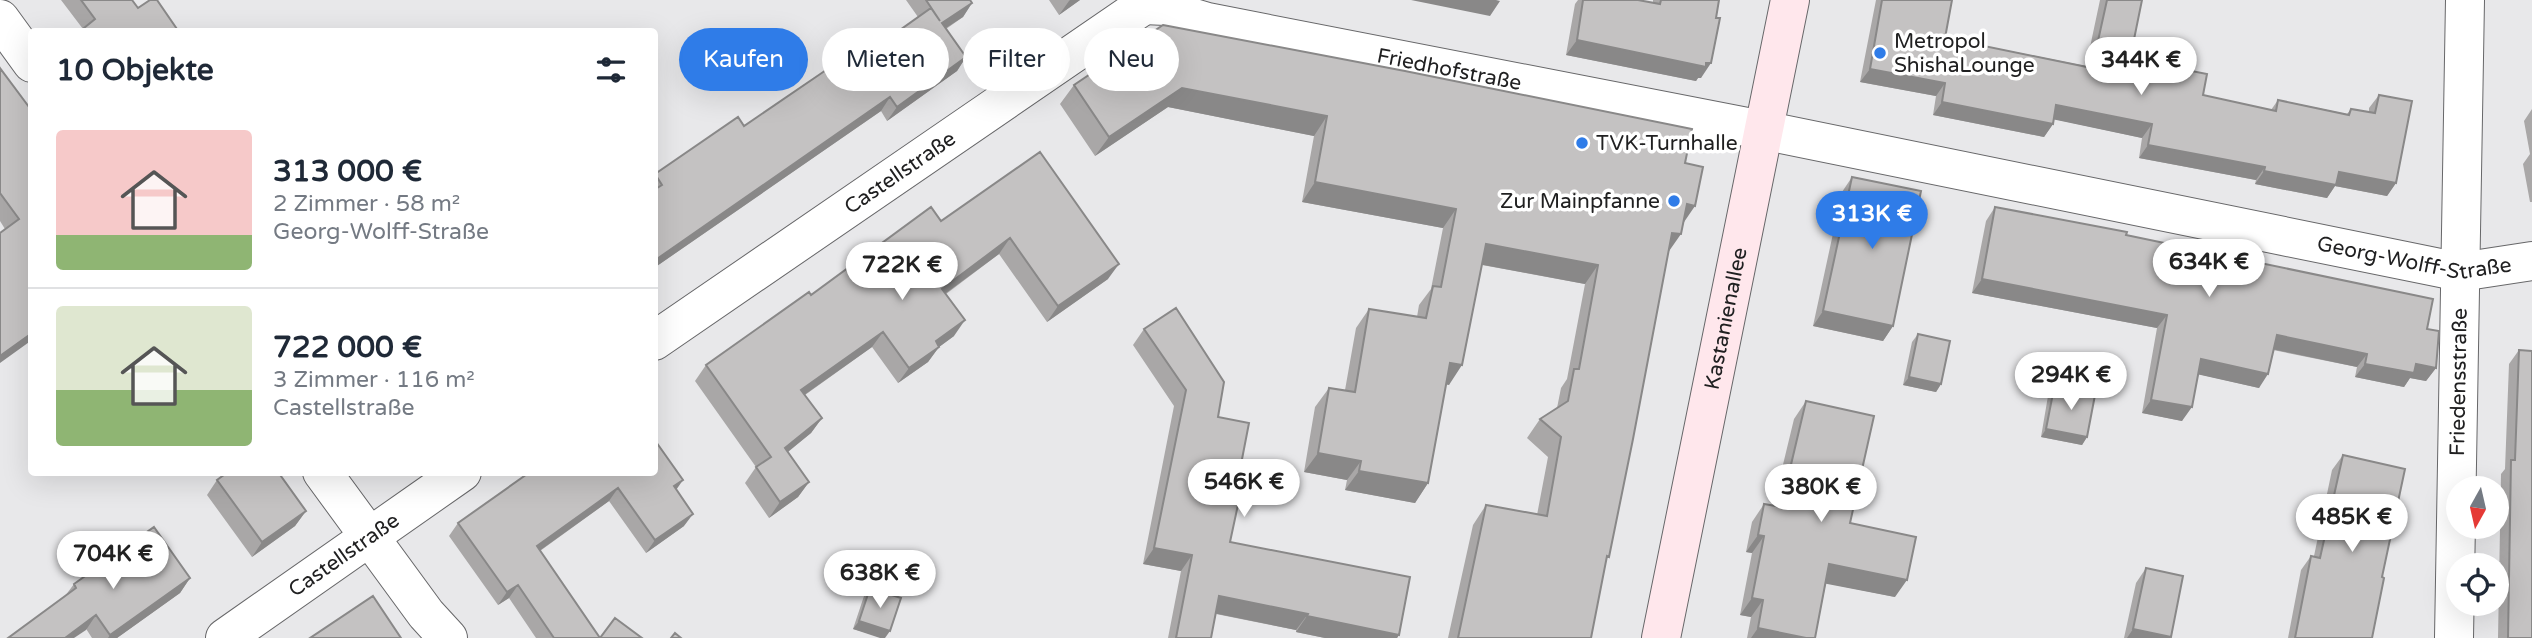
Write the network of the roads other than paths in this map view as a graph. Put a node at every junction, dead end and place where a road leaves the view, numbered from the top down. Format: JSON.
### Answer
{"nodes":[{"id":1,"x":1790,"y":0,"type":"edge"},
{"id":2,"x":2465,"y":0,"type":"edge"},
{"id":3,"x":1144,"y":2,"type":"edge"},
{"id":4,"x":0,"y":19,"type":"edge"},
{"id":5,"x":28,"y":58,"type":"edge"},
{"id":6,"x":1762,"y":130,"type":"junction"},
{"id":7,"x":2532,"y":261,"type":"edge"},
{"id":8,"x":2460,"y":272,"type":"junction"},
{"id":9,"x":658,"y":338,"type":"edge"},
{"id":10,"x":325,"y":476,"type":"edge"},
{"id":11,"x":456,"y":476,"type":"edge"},
{"id":12,"x":368,"y":537,"type":"junction"},
{"id":13,"x":225,"y":638,"type":"edge"},
{"id":14,"x":448,"y":638,"type":"edge"},
{"id":15,"x":1661,"y":638,"type":"edge"},
{"id":16,"x":2454,"y":638,"type":"edge"}],
"edges":[{"from":1,"to":6,"type":"street","name":"Kastanienallee"},
{"from":2,"to":8,"type":"street","name":"Friedensstraße"},
{"from":3,"to":6,"type":"street","name":"Friedhofstraße"},
{"from":3,"to":9,"type":"street","name":"Castellstraße"},
{"from":4,"to":5,"type":"street"},
{"from":6,"to":8,"type":"street","name":"Georg-Wolff-Straße"},
{"from":6,"to":15,"type":"street","name":"Kastanienallee"},
{"from":7,"to":8,"type":"street","name":"Georg-Wolff-Straße"},
{"from":8,"to":16,"type":"street","name":"Friedensstraße"},
{"from":10,"to":12,"type":"street"},
{"from":11,"to":12,"type":"street","name":"Castellstraße"},
{"from":12,"to":13,"type":"street","name":"Castellstraße"},
{"from":12,"to":14,"type":"street"}]}
